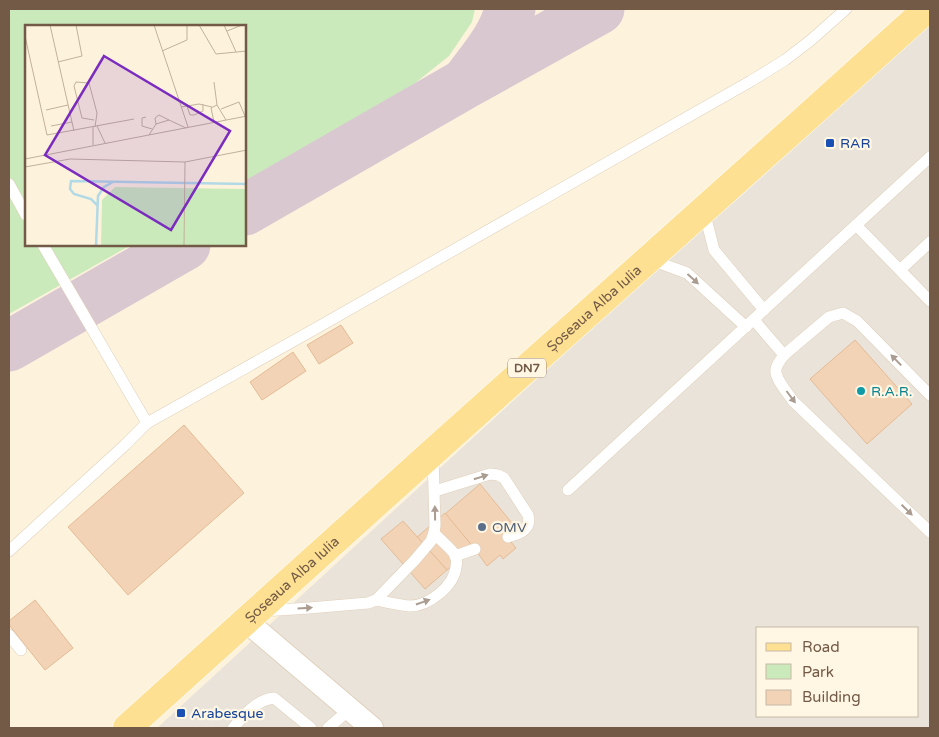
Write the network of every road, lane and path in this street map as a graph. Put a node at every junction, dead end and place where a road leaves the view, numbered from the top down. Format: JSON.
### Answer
{"nodes":[{"id":1,"x":846,"y":9,"type":"edge"},
{"id":2,"x":927,"y":9,"type":"edge"},
{"id":3,"x":930,"y":157,"type":"edge"},
{"id":4,"x":9,"y":184,"type":"edge"},
{"id":5,"x":704,"y":211,"type":"junction"},
{"id":6,"x":25,"y":213,"type":"edge"},
{"id":7,"x":856,"y":225,"type":"junction"},
{"id":8,"x":930,"y":242,"type":"edge"},
{"id":9,"x":44,"y":246,"type":"edge"},
{"id":10,"x":650,"y":259,"type":"junction"},
{"id":11,"x":900,"y":270,"type":"junction"},
{"id":12,"x":930,"y":301,"type":"edge"},
{"id":13,"x":764,"y":310,"type":"junction"},
{"id":14,"x":750,"y":323,"type":"junction"},
{"id":15,"x":784,"y":355,"type":"junction"},
{"id":16,"x":930,"y":395,"type":"edge"},
{"id":17,"x":146,"y":423,"type":"junction"},
{"id":18,"x":433,"y":452,"type":"junction"},
{"id":19,"x":568,"y":490,"type":"dead end"},
{"id":20,"x":434,"y":491,"type":"junction"},
{"id":21,"x":930,"y":532,"type":"edge"},
{"id":22,"x":434,"y":533,"type":"junction"},
{"id":23,"x":508,"y":537,"type":"dead end"},
{"id":24,"x":475,"y":549,"type":"dead end"},
{"id":25,"x":9,"y":551,"type":"edge"},
{"id":26,"x":456,"y":556,"type":"junction"},
{"id":27,"x":376,"y":600,"type":"junction"},
{"id":28,"x":251,"y":616,"type":"junction"},
{"id":29,"x":9,"y":635,"type":"edge"},
{"id":30,"x":21,"y":650,"type":"dead end"},
{"id":31,"x":350,"y":709,"type":"junction"},
{"id":32,"x":237,"y":727,"type":"edge"},
{"id":33,"x":127,"y":728,"type":"edge"},
{"id":34,"x":311,"y":728,"type":"edge"},
{"id":35,"x":328,"y":728,"type":"edge"},
{"id":36,"x":372,"y":728,"type":"edge"}],
"edges":[{"from":1,"to":17,"type":"lane"},
{"from":2,"to":5,"type":"main road","name":"Șoseaua Alba Iulia","number":"DN7"},
{"from":3,"to":7,"type":"lane"},
{"from":4,"to":6,"type":"lane"},
{"from":5,"to":10,"type":"main road","name":"Șoseaua Alba Iulia","number":"DN7"},
{"from":5,"to":13,"type":"lane"},
{"from":7,"to":11,"type":"lane"},
{"from":7,"to":13,"type":"lane"},
{"from":8,"to":11,"type":"lane"},
{"from":9,"to":17,"type":"lane"},
{"from":10,"to":14,"type":"lane","one_way":true},
{"from":10,"to":18,"type":"main road","name":"Șoseaua Alba Iulia","number":"DN7"},
{"from":11,"to":12,"type":"lane"},
{"from":13,"to":14,"type":"lane"},
{"from":14,"to":15,"type":"lane"},
{"from":14,"to":19,"type":"lane"},
{"from":16,"to":15,"type":"lane","one_way":true},
{"from":15,"to":21,"type":"lane","one_way":true},
{"from":17,"to":25,"type":"lane"},
{"from":18,"to":20,"type":"lane"},
{"from":18,"to":28,"type":"main road","name":"Șoseaua Alba Iulia","number":"DN7"},
{"from":22,"to":20,"type":"lane","one_way":true},
{"from":20,"to":23,"type":"lane","one_way":true},
{"from":22,"to":26,"type":"lane"},
{"from":22,"to":27,"type":"lane"},
{"from":24,"to":26,"type":"lane"},
{"from":27,"to":26,"type":"lane","one_way":true},
{"from":28,"to":27,"type":"lane","one_way":true},
{"from":28,"to":31,"type":"street"},
{"from":28,"to":33,"type":"main road","name":"Șoseaua Alba Iulia","number":"DN7"},
{"from":29,"to":30,"type":"lane"},
{"from":31,"to":35,"type":"lane"},
{"from":31,"to":36,"type":"street"},
{"from":32,"to":34,"type":"lane"}]}
